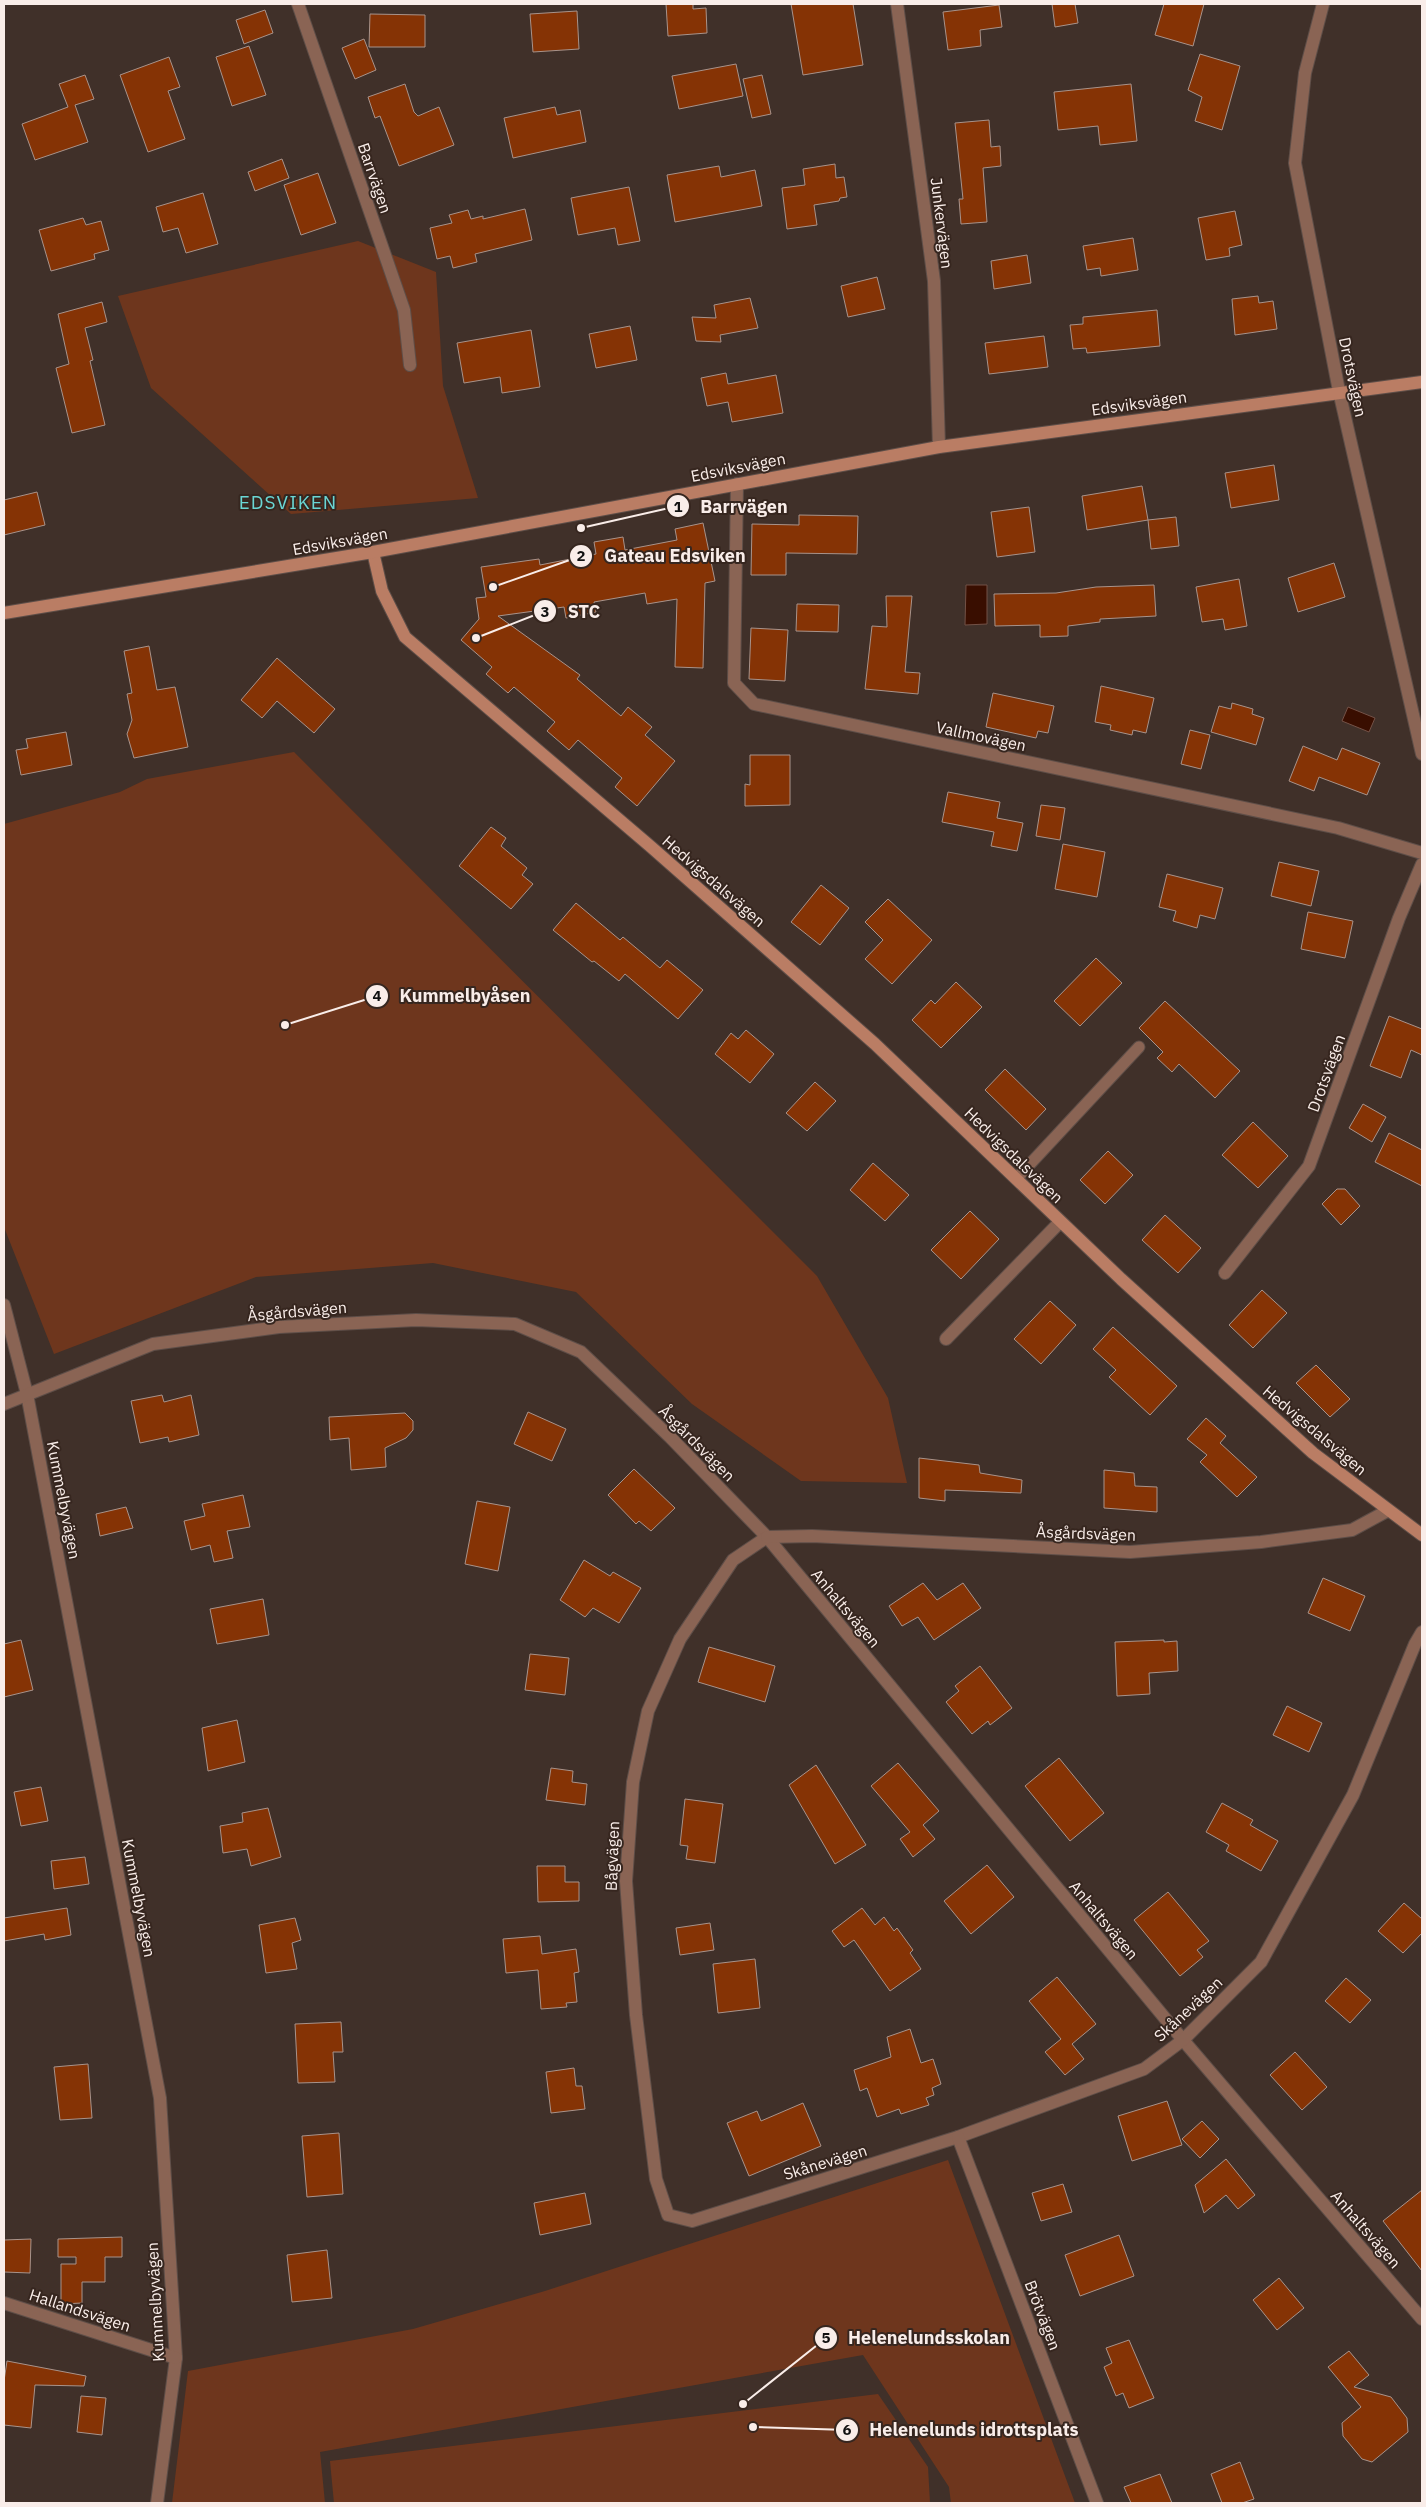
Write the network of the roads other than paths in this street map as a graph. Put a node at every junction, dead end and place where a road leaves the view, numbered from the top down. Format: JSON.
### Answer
{"nodes":[{"id":1,"x":298,"y":4,"type":"edge"},
{"id":2,"x":897,"y":4,"type":"edge"},
{"id":3,"x":1323,"y":4,"type":"edge"},
{"id":4,"x":410,"y":365,"type":"dead end"},
{"id":5,"x":1422,"y":382,"type":"edge"},
{"id":6,"x":1339,"y":391,"type":"junction"},
{"id":7,"x":939,"y":447,"type":"junction"},
{"id":8,"x":737,"y":484,"type":"junction"},
{"id":9,"x":373,"y":552,"type":"junction"},
{"id":10,"x":4,"y":612,"type":"edge"},
{"id":11,"x":1422,"y":754,"type":"edge"},
{"id":12,"x":1422,"y":853,"type":"edge"},
{"id":13,"x":1422,"y":864,"type":"edge"},
{"id":14,"x":1139,"y":1047,"type":"dead end"},
{"id":15,"x":1016,"y":1179,"type":"junction"},
{"id":16,"x":1060,"y":1222,"type":"junction"},
{"id":17,"x":1225,"y":1273,"type":"dead end"},
{"id":18,"x":4,"y":1305,"type":"edge"},
{"id":19,"x":946,"y":1339,"type":"dead end"},
{"id":20,"x":27,"y":1394,"type":"junction"},
{"id":21,"x":4,"y":1404,"type":"edge"},
{"id":22,"x":1387,"y":1511,"type":"junction"},
{"id":23,"x":1422,"y":1535,"type":"edge"},
{"id":24,"x":767,"y":1537,"type":"junction"},
{"id":25,"x":1422,"y":1632,"type":"edge"},
{"id":26,"x":1183,"y":2040,"type":"junction"},
{"id":27,"x":958,"y":2137,"type":"junction"},
{"id":28,"x":668,"y":2214,"type":"joint"},
{"id":29,"x":4,"y":2303,"type":"edge"},
{"id":30,"x":1422,"y":2319,"type":"edge"},
{"id":31,"x":176,"y":2358,"type":"junction"},
{"id":32,"x":157,"y":2503,"type":"edge"},
{"id":33,"x":1097,"y":2503,"type":"edge"}],
"edges":[{"from":1,"to":4,"type":"street","name":"Barrvägen"},
{"from":2,"to":7,"type":"street","name":"Junkervägen"},
{"from":3,"to":6,"type":"street","name":"Drotsvägen"},
{"from":5,"to":6,"type":"street","name":"Edsviksvägen"},
{"from":6,"to":7,"type":"street","name":"Edsviksvägen"},
{"from":6,"to":11,"type":"street","name":"Drotsvägen"},
{"from":7,"to":8,"type":"street","name":"Edsviksvägen"},
{"from":8,"to":9,"type":"street","name":"Edsviksvägen"},
{"from":8,"to":12,"type":"street","name":"Vallmovägen"},
{"from":9,"to":10,"type":"street","name":"Edsviksvägen"},
{"from":9,"to":15,"type":"street","name":"Hedvigsdalsvägen"},
{"from":13,"to":17,"type":"street","name":"Drotsvägen"},
{"from":14,"to":15,"type":"lane"},
{"from":15,"to":16,"type":"street","name":"Hedvigsdalsvägen"},
{"from":16,"to":19,"type":"street","name":"Hedvigsdalsvägen"},
{"from":16,"to":22,"type":"street","name":"Hedvigsdalsvägen"},
{"from":18,"to":20,"type":"street","name":"Kummelbyvägen"},
{"from":20,"to":21,"type":"street","name":"Åsgårdsvägen"},
{"from":20,"to":24,"type":"street","name":"Åsgårdsvägen"},
{"from":20,"to":31,"type":"street","name":"Kummelbyvägen"},
{"from":22,"to":23,"type":"street","name":"Hedvigsdalsvägen"},
{"from":22,"to":24,"type":"street","name":"Åsgårdsvägen"},
{"from":24,"to":26,"type":"street","name":"Anhaltsvägen"},
{"from":24,"to":28,"type":"street","name":"Bågvägen"},
{"from":25,"to":26,"type":"street","name":"Skånevägen"},
{"from":26,"to":27,"type":"street","name":"Skånevägen"},
{"from":26,"to":30,"type":"street","name":"Anhaltsvägen"},
{"from":27,"to":28,"type":"street","name":"Skånevägen"},
{"from":27,"to":33,"type":"street","name":"Brötvägen"},
{"from":29,"to":31,"type":"street","name":"Hallandsvägen"},
{"from":31,"to":32,"type":"street","name":"Kummelbyvägen"}]}
